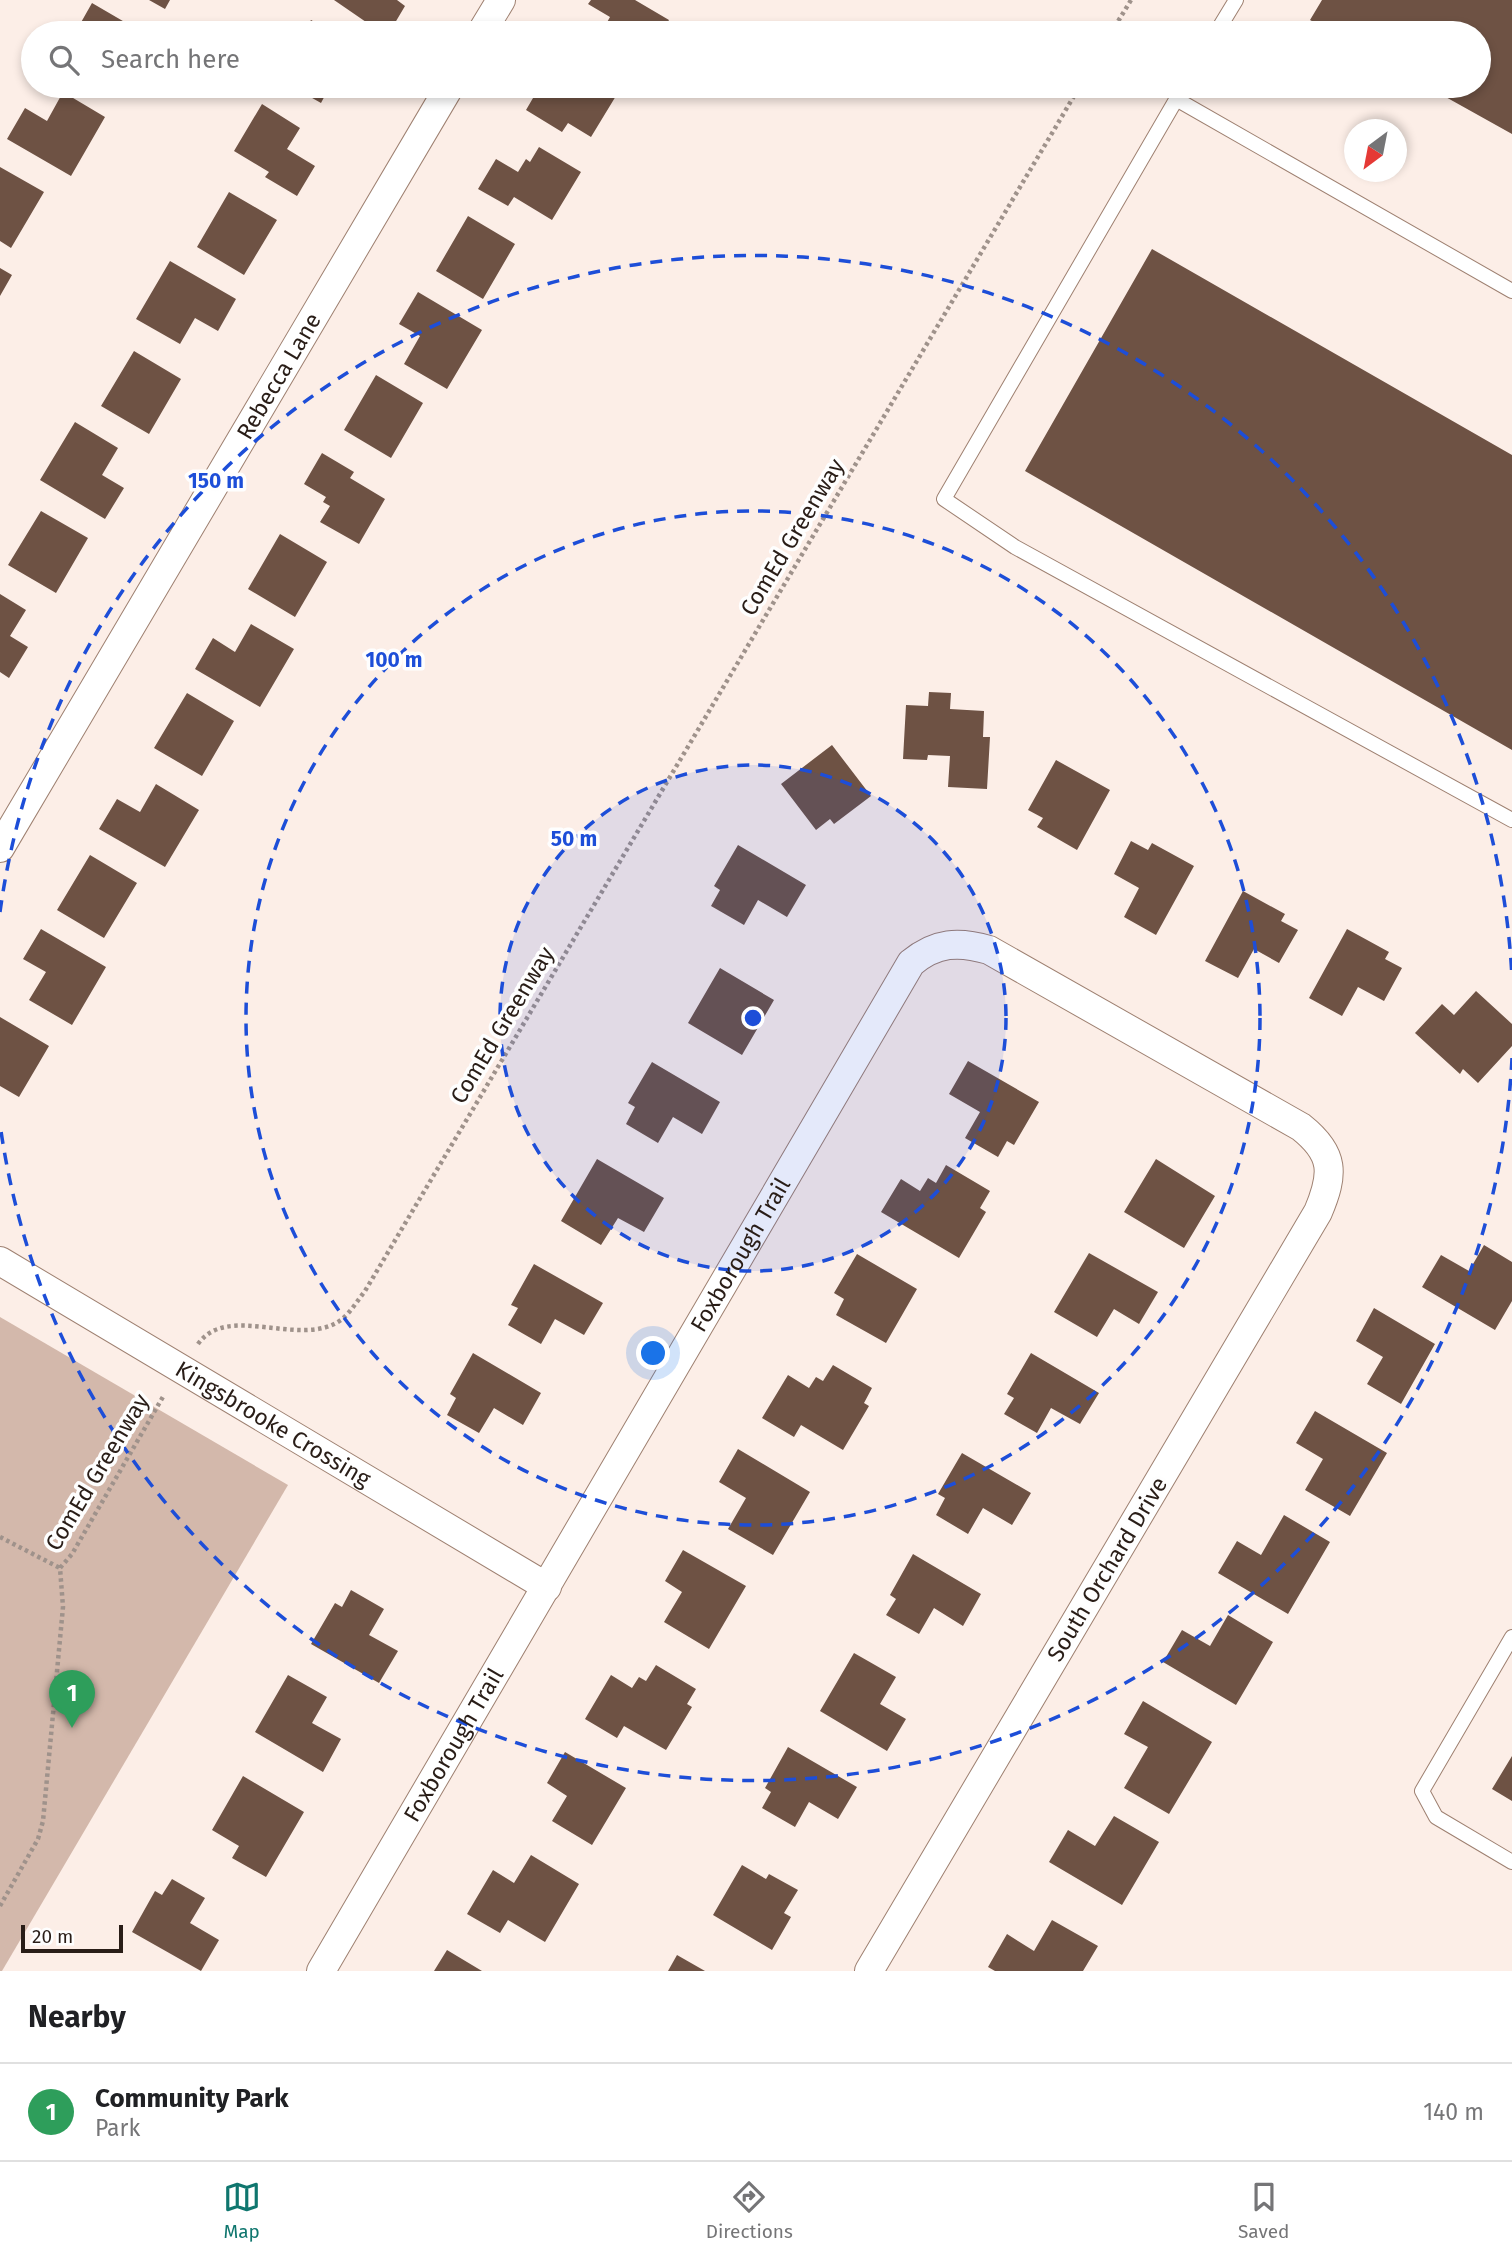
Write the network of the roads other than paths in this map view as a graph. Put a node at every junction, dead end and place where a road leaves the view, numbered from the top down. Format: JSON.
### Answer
{"nodes":[{"id":1,"x":500,"y":0,"type":"edge"},
{"id":2,"x":1236,"y":0,"type":"edge"},
{"id":3,"x":488,"y":21,"type":"edge"},
{"id":4,"x":1223,"y":21,"type":"edge"},
{"id":5,"x":443,"y":98,"type":"edge"},
{"id":6,"x":1177,"y":98,"type":"edge"},
{"id":7,"x":1190,"y":98,"type":"edge"},
{"id":8,"x":1512,"y":291,"type":"edge"},
{"id":9,"x":1512,"y":820,"type":"edge"},
{"id":10,"x":0,"y":848,"type":"edge"},
{"id":11,"x":1329,"y":1163,"type":"joint"},
{"id":12,"x":0,"y":1261,"type":"edge"},
{"id":13,"x":547,"y":1587,"type":"junction"},
{"id":14,"x":1512,"y":1637,"type":"edge"},
{"id":15,"x":1512,"y":1862,"type":"edge"},
{"id":16,"x":321,"y":1971,"type":"edge"},
{"id":17,"x":869,"y":1971,"type":"edge"}],
"edges":[{"from":1,"to":3,"type":"street"},
{"from":2,"to":4,"type":"lane"},
{"from":5,"to":10,"type":"street","name":"Rebecca Lane"},
{"from":6,"to":9,"type":"lane"},
{"from":7,"to":8,"type":"lane"},
{"from":11,"to":13,"type":"street","name":"Foxborough Trail"},
{"from":11,"to":17,"type":"street","name":"South Orchard Drive"},
{"from":12,"to":13,"type":"street","name":"Kingsbrooke Crossing"},
{"from":13,"to":16,"type":"street","name":"Foxborough Trail"},
{"from":14,"to":15,"type":"lane"}]}
